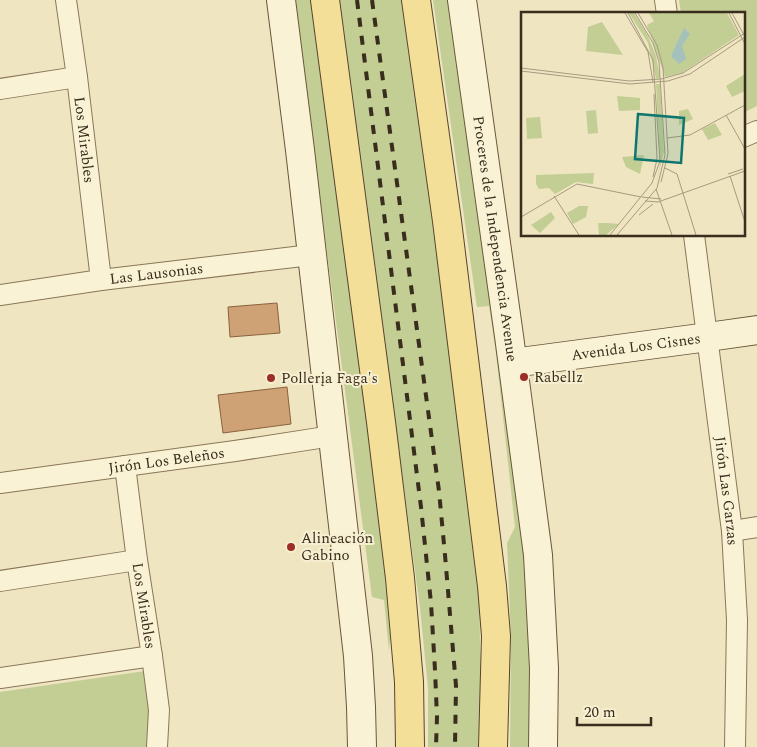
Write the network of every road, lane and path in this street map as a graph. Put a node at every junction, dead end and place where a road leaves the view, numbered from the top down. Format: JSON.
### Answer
{"nodes":[{"id":1,"x":66,"y":0,"type":"edge"},
{"id":2,"x":281,"y":0,"type":"edge"},
{"id":3,"x":325,"y":0,"type":"edge"},
{"id":4,"x":416,"y":0,"type":"edge"},
{"id":5,"x":462,"y":0,"type":"edge"},
{"id":6,"x":77,"y":78,"type":"junction"},
{"id":7,"x":0,"y":89,"type":"edge"},
{"id":8,"x":757,"y":131,"type":"edge"},
{"id":9,"x":744,"y":137,"type":"edge"},
{"id":10,"x":694,"y":236,"type":"edge"},
{"id":11,"x":311,"y":255,"type":"junction"},
{"id":12,"x":101,"y":280,"type":"junction"},
{"id":13,"x":0,"y":294,"type":"edge"},
{"id":14,"x":757,"y":330,"type":"edge"},
{"id":15,"x":708,"y":337,"type":"junction"},
{"id":16,"x":513,"y":363,"type":"junction"},
{"id":17,"x":332,"y":436,"type":"junction"},
{"id":18,"x":125,"y":466,"type":"junction"},
{"id":19,"x":0,"y":483,"type":"edge"},
{"id":20,"x":757,"y":527,"type":"edge"},
{"id":21,"x":732,"y":531,"type":"junction"},
{"id":22,"x":137,"y":560,"type":"junction"},
{"id":23,"x":0,"y":581,"type":"edge"},
{"id":24,"x":152,"y":656,"type":"junction"},
{"id":25,"x":0,"y":678,"type":"edge"},
{"id":26,"x":158,"y":747,"type":"edge"},
{"id":27,"x":362,"y":747,"type":"edge"},
{"id":28,"x":410,"y":747,"type":"edge"},
{"id":29,"x":493,"y":747,"type":"edge"},
{"id":30,"x":543,"y":747,"type":"edge"},
{"id":31,"x":736,"y":747,"type":"edge"}],
"edges":[{"from":1,"to":6,"type":"street","name":"Los Mirables"},
{"from":2,"to":11,"type":"main road"},
{"from":3,"to":28,"type":"main road"},
{"from":4,"to":29,"type":"main road"},
{"from":5,"to":16,"type":"main road","name":"Proceres de la Independencia Avenue"},
{"from":6,"to":7,"type":"street"},
{"from":6,"to":12,"type":"street","name":"Los Mirables"},
{"from":8,"to":9,"type":"street"},
{"from":10,"to":15,"type":"street","name":"Jirón Las Garzas"},
{"from":11,"to":12,"type":"street","name":"Las Lausonias"},
{"from":11,"to":17,"type":"main road"},
{"from":12,"to":13,"type":"street","name":"Las Lausonias"},
{"from":14,"to":15,"type":"main road","name":"Avenida Los Cisnes"},
{"from":15,"to":16,"type":"main road","name":"Avenida Los Cisnes"},
{"from":15,"to":21,"type":"street","name":"Jirón Las Garzas"},
{"from":16,"to":30,"type":"main road","name":"Proceres de la Independencia Avenue"},
{"from":17,"to":18,"type":"street","name":"Jirón Los Beleños"},
{"from":17,"to":27,"type":"main road"},
{"from":18,"to":19,"type":"street","name":"Jirón Los Beleños"},
{"from":18,"to":22,"type":"street","name":"Los Mirables"},
{"from":20,"to":21,"type":"street"},
{"from":21,"to":31,"type":"street","name":"Jirón Las Garzas"},
{"from":22,"to":23,"type":"street"},
{"from":22,"to":24,"type":"street","name":"Los Mirables"},
{"from":24,"to":25,"type":"street"},
{"from":24,"to":26,"type":"street","name":"Los Mirables"}]}
